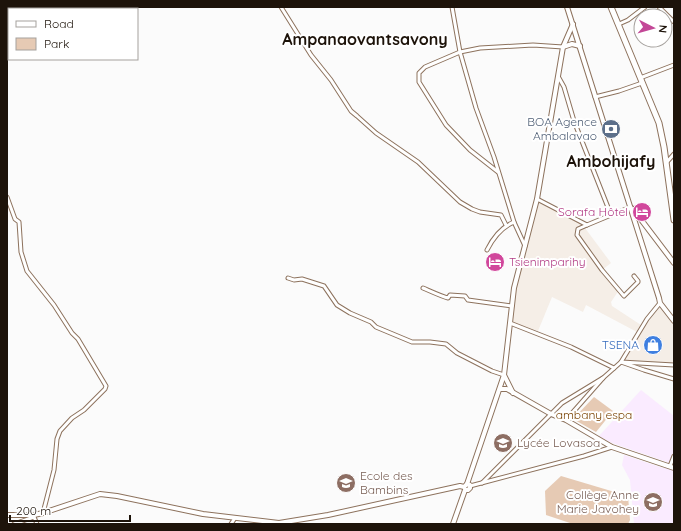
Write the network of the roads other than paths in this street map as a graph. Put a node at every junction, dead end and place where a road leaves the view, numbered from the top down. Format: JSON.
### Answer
{"nodes":[{"id":1,"x":281,"y":7,"type":"edge"},
{"id":2,"x":452,"y":7,"type":"edge"},
{"id":3,"x":567,"y":7,"type":"edge"},
{"id":4,"x":610,"y":7,"type":"edge"},
{"id":5,"x":645,"y":7,"type":"edge"},
{"id":6,"x":659,"y":7,"type":"edge"},
{"id":7,"x":674,"y":22,"type":"edge"},
{"id":8,"x":572,"y":24,"type":"junction"},
{"id":9,"x":618,"y":25,"type":"junction"},
{"id":10,"x":580,"y":46,"type":"junction"},
{"id":11,"x":563,"y":47,"type":"junction"},
{"id":12,"x":460,"y":52,"type":"junction"},
{"id":13,"x":674,"y":65,"type":"edge"},
{"id":14,"x":559,"y":78,"type":"junction"},
{"id":15,"x":641,"y":80,"type":"junction"},
{"id":16,"x":595,"y":97,"type":"junction"},
{"id":17,"x":674,"y":154,"type":"edge"},
{"id":18,"x":666,"y":163,"type":"junction"},
{"id":19,"x":498,"y":172,"type":"junction"},
{"id":20,"x":7,"y":197,"type":"edge"},
{"id":21,"x":537,"y":199,"type":"junction"},
{"id":22,"x":631,"y":207,"type":"junction"},
{"id":23,"x":612,"y":215,"type":"junction"},
{"id":24,"x":674,"y":220,"type":"edge"},
{"id":25,"x":514,"y":222,"type":"junction"},
{"id":26,"x":506,"y":225,"type":"junction"},
{"id":27,"x":587,"y":225,"type":"junction"},
{"id":28,"x":525,"y":247,"type":"junction"},
{"id":29,"x":487,"y":250,"type":"dead end"},
{"id":30,"x":667,"y":254,"type":"junction"},
{"id":31,"x":674,"y":254,"type":"edge"},
{"id":32,"x":674,"y":263,"type":"edge"},
{"id":33,"x":634,"y":276,"type":"dead end"},
{"id":34,"x":288,"y":278,"type":"dead end"},
{"id":35,"x":423,"y":288,"type":"dead end"},
{"id":36,"x":660,"y":303,"type":"junction"},
{"id":37,"x":512,"y":306,"type":"junction"},
{"id":38,"x":674,"y":321,"type":"edge"},
{"id":39,"x":510,"y":323,"type":"junction"},
{"id":40,"x":621,"y":362,"type":"junction"},
{"id":41,"x":674,"y":365,"type":"edge"},
{"id":42,"x":614,"y":368,"type":"junction"},
{"id":43,"x":504,"y":375,"type":"junction"},
{"id":44,"x":603,"y":378,"type":"junction"},
{"id":45,"x":674,"y":379,"type":"edge"},
{"id":46,"x":500,"y":389,"type":"junction"},
{"id":47,"x":513,"y":393,"type":"junction"},
{"id":48,"x":551,"y":414,"type":"junction"},
{"id":49,"x":566,"y":420,"type":"junction"},
{"id":50,"x":612,"y":447,"type":"junction"},
{"id":51,"x":674,"y":456,"type":"edge"},
{"id":52,"x":672,"y":467,"type":"edge"},
{"id":53,"x":482,"y":483,"type":"junction"},
{"id":54,"x":466,"y":487,"type":"junction"},
{"id":55,"x":43,"y":512,"type":"junction"},
{"id":56,"x":7,"y":515,"type":"edge"},
{"id":57,"x":34,"y":516,"type":"junction"},
{"id":58,"x":235,"y":518,"type":"junction"},
{"id":59,"x":14,"y":524,"type":"edge"},
{"id":60,"x":37,"y":524,"type":"edge"},
{"id":61,"x":231,"y":524,"type":"edge"},
{"id":62,"x":453,"y":524,"type":"edge"}],
"edges":[{"from":1,"to":26,"type":"street"},
{"from":2,"to":12,"type":"street"},
{"from":3,"to":8,"type":"street"},
{"from":4,"to":9,"type":"main road"},
{"from":5,"to":9,"type":"street"},
{"from":6,"to":7,"type":"street"},
{"from":8,"to":10,"type":"street"},
{"from":8,"to":11,"type":"street"},
{"from":9,"to":15,"type":"main road"},
{"from":10,"to":11,"type":"street"},
{"from":10,"to":16,"type":"street"},
{"from":11,"to":12,"type":"street"},
{"from":11,"to":14,"type":"street"},
{"from":12,"to":19,"type":"street"},
{"from":12,"to":19,"type":"street"},
{"from":13,"to":15,"type":"street"},
{"from":14,"to":21,"type":"street"},
{"from":14,"to":23,"type":"street"},
{"from":15,"to":16,"type":"street"},
{"from":15,"to":18,"type":"main road"},
{"from":16,"to":22,"type":"street"},
{"from":17,"to":18,"type":"street"},
{"from":18,"to":24,"type":"main road"},
{"from":19,"to":25,"type":"street"},
{"from":20,"to":55,"type":"street"},
{"from":21,"to":27,"type":"street"},
{"from":21,"to":28,"type":"street"},
{"from":22,"to":23,"type":"street"},
{"from":22,"to":30,"type":"street"},
{"from":22,"to":36,"type":"street"},
{"from":23,"to":27,"type":"street"},
{"from":25,"to":26,"type":"street"},
{"from":25,"to":28,"type":"street"},
{"from":26,"to":29,"type":"street"},
{"from":27,"to":33,"type":"street"},
{"from":28,"to":37,"type":"street"},
{"from":30,"to":31,"type":"street"},
{"from":30,"to":32,"type":"street"},
{"from":34,"to":43,"type":"street"},
{"from":35,"to":37,"type":"street"},
{"from":36,"to":38,"type":"street"},
{"from":36,"to":40,"type":"street"},
{"from":37,"to":39,"type":"street"},
{"from":39,"to":42,"type":"street"},
{"from":39,"to":43,"type":"street"},
{"from":40,"to":41,"type":"street"},
{"from":40,"to":42,"type":"street"},
{"from":40,"to":45,"type":"street"},
{"from":42,"to":44,"type":"street"},
{"from":43,"to":46,"type":"street"},
{"from":43,"to":47,"type":"street"},
{"from":44,"to":48,"type":"street"},
{"from":44,"to":49,"type":"street"},
{"from":46,"to":47,"type":"street"},
{"from":46,"to":54,"type":"street"},
{"from":47,"to":48,"type":"street"},
{"from":48,"to":49,"type":"street"},
{"from":48,"to":53,"type":"street"},
{"from":49,"to":50,"type":"street"},
{"from":50,"to":52,"type":"street"},
{"from":50,"to":53,"type":"street"},
{"from":51,"to":52,"type":"street"},
{"from":53,"to":54,"type":"street"},
{"from":54,"to":58,"type":"street"},
{"from":54,"to":62,"type":"street"},
{"from":55,"to":57,"type":"street"},
{"from":55,"to":58,"type":"street"},
{"from":56,"to":57,"type":"street"},
{"from":57,"to":59,"type":"street"},
{"from":57,"to":60,"type":"street"},
{"from":58,"to":61,"type":"street"}]}
